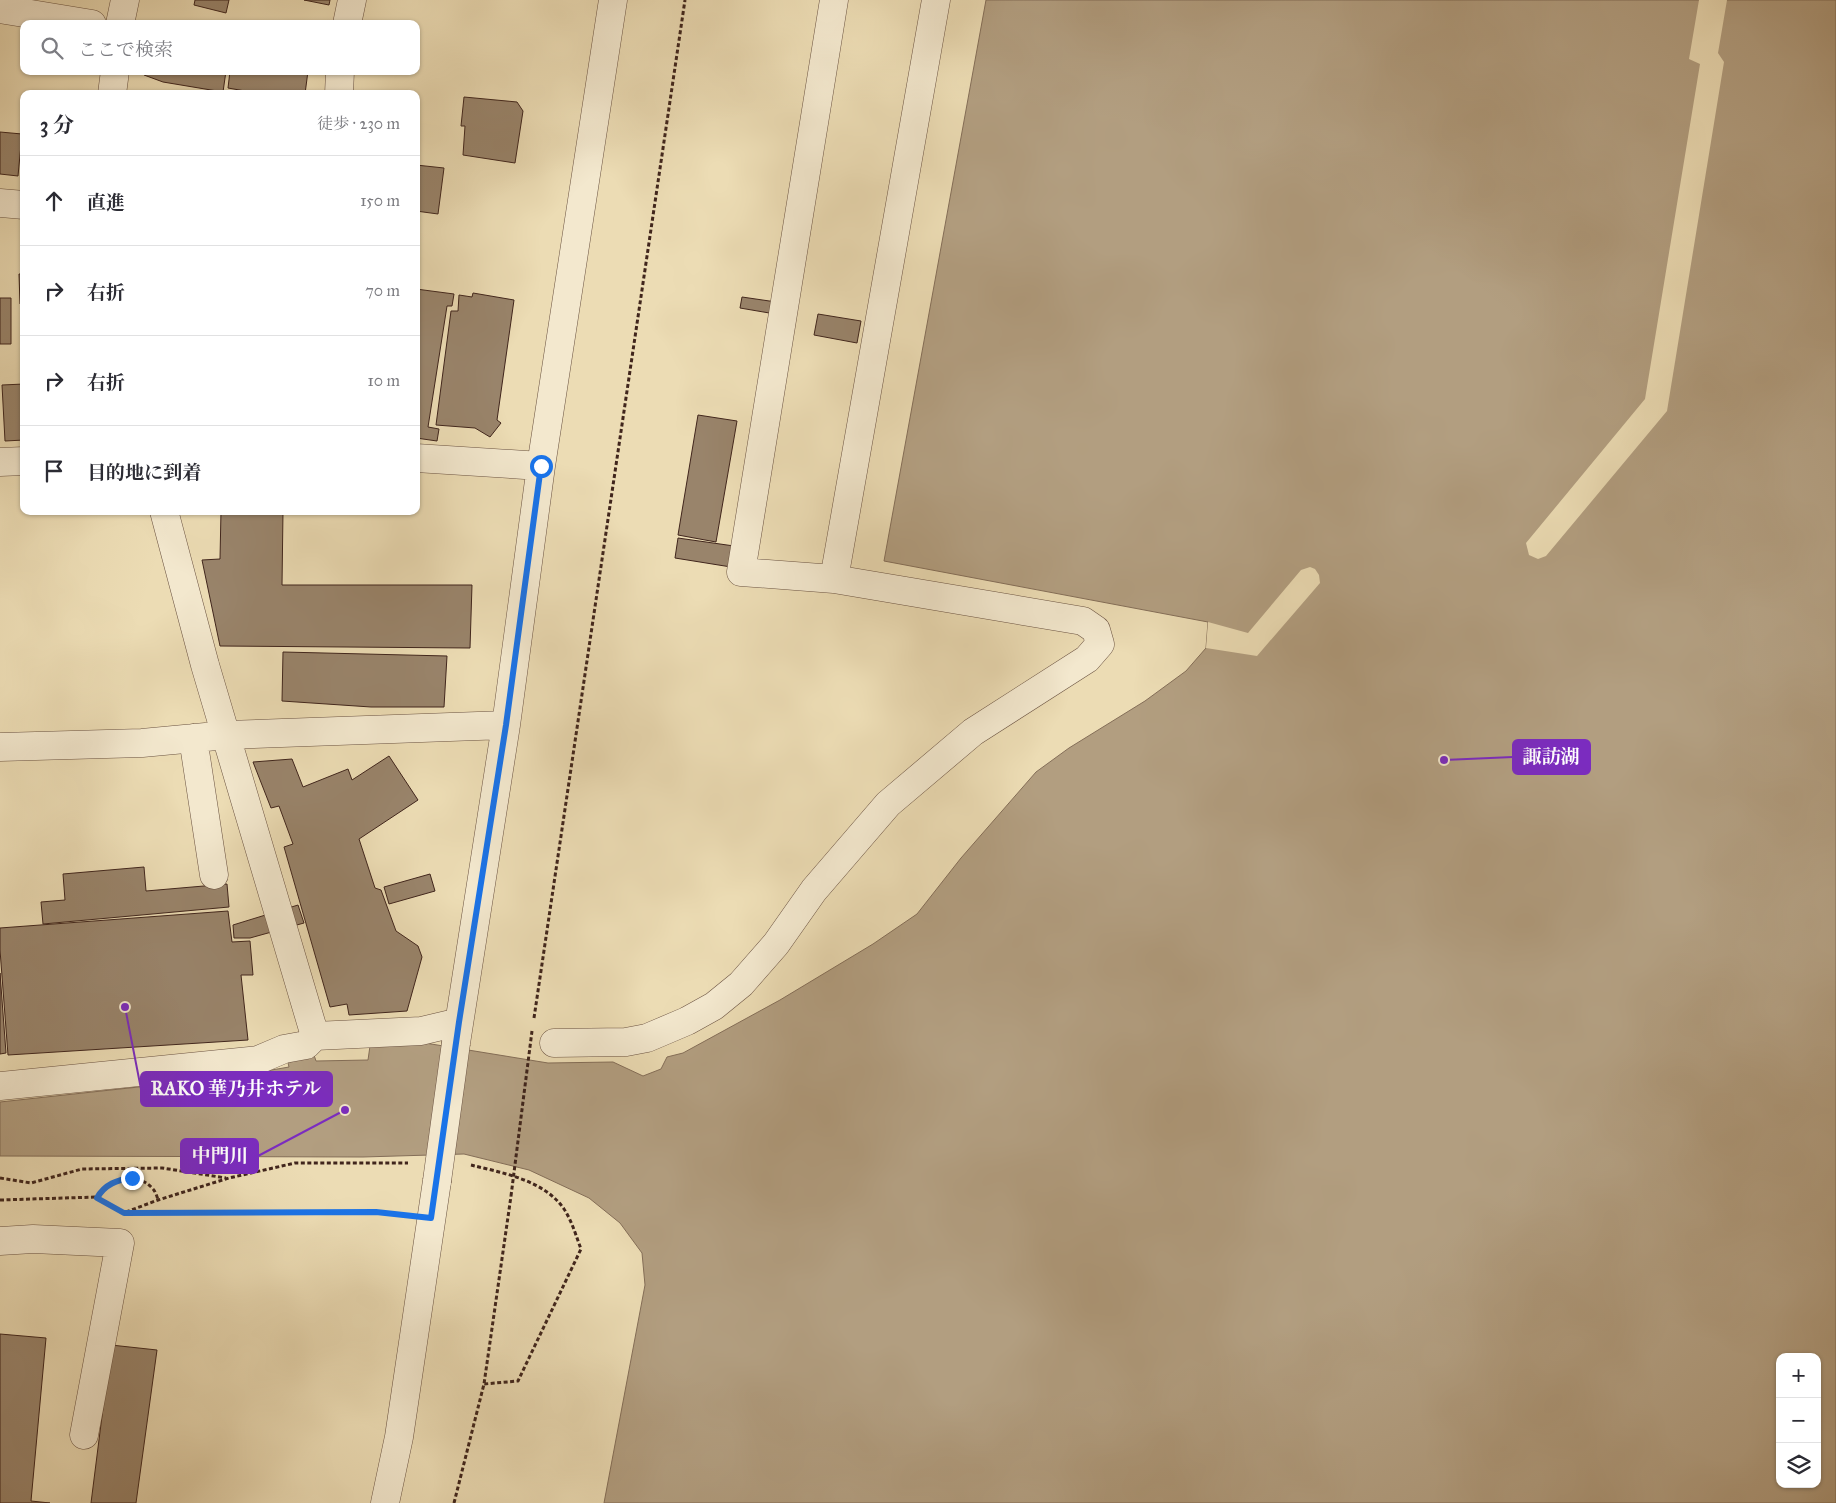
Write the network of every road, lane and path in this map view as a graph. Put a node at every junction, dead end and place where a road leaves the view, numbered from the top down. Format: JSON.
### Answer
{"nodes":[{"id":1,"x":124,"y":0,"type":"edge"},
{"id":2,"x":352,"y":0,"type":"edge"},
{"id":3,"x":613,"y":0,"type":"edge"},
{"id":4,"x":684,"y":0,"type":"edge"},
{"id":5,"x":834,"y":0,"type":"edge"},
{"id":6,"x":936,"y":0,"type":"edge"},
{"id":7,"x":0,"y":9,"type":"edge"},
{"id":8,"x":67,"y":20,"type":"edge"},
{"id":9,"x":121,"y":20,"type":"edge"},
{"id":10,"x":348,"y":20,"type":"edge"},
{"id":11,"x":114,"y":75,"type":"edge"},
{"id":12,"x":340,"y":75,"type":"edge"},
{"id":13,"x":113,"y":90,"type":"edge"},
{"id":14,"x":339,"y":90,"type":"edge"},
{"id":15,"x":0,"y":202,"type":"edge"},
{"id":16,"x":20,"y":204,"type":"edge"},
{"id":17,"x":420,"y":458,"type":"edge"},
{"id":18,"x":20,"y":461,"type":"edge"},
{"id":19,"x":0,"y":462,"type":"edge"},
{"id":20,"x":541,"y":466,"type":"junction"},
{"id":21,"x":165,"y":515,"type":"edge"},
{"id":22,"x":834,"y":579,"type":"junction"},
{"id":23,"x":506,"y":725,"type":"junction"},
{"id":24,"x":227,"y":735,"type":"junction"},
{"id":25,"x":192,"y":738,"type":"junction"},
{"id":26,"x":0,"y":747,"type":"edge"},
{"id":27,"x":214,"y":875,"type":"dead end"},
{"id":28,"x":458,"y":1033,"type":"junction"},
{"id":29,"x":315,"y":1036,"type":"junction"},
{"id":30,"x":543,"y":1037,"type":"junction"},
{"id":31,"x":0,"y":1086,"type":"edge"},
{"id":32,"x":0,"y":1178,"type":"edge"},
{"id":33,"x":229,"y":1178,"type":"dead end"},
{"id":34,"x":97,"y":1198,"type":"junction"},
{"id":35,"x":0,"y":1200,"type":"edge"},
{"id":36,"x":158,"y":1200,"type":"dead end"},
{"id":37,"x":115,"y":1213,"type":"dead end"},
{"id":38,"x":124,"y":1213,"type":"junction"},
{"id":39,"x":431,"y":1218,"type":"junction"},
{"id":40,"x":0,"y":1241,"type":"edge"},
{"id":41,"x":84,"y":1435,"type":"dead end"},
{"id":42,"x":385,"y":1503,"type":"edge"},
{"id":43,"x":454,"y":1503,"type":"edge"}],
"edges":[{"from":1,"to":9,"type":"street"},
{"from":2,"to":10,"type":"street"},
{"from":3,"to":20,"type":"street"},
{"from":4,"to":30,"type":"path"},
{"from":5,"to":22,"type":"street"},
{"from":6,"to":22,"type":"street"},
{"from":7,"to":8,"type":"street"},
{"from":11,"to":13,"type":"street"},
{"from":12,"to":14,"type":"street"},
{"from":15,"to":16,"type":"street"},
{"from":17,"to":20,"type":"street"},
{"from":18,"to":19,"type":"street"},
{"from":20,"to":23,"type":"street"},
{"from":21,"to":24,"type":"street"},
{"from":22,"to":30,"type":"street"},
{"from":23,"to":24,"type":"street"},
{"from":23,"to":28,"type":"street"},
{"from":24,"to":25,"type":"street"},
{"from":24,"to":29,"type":"street"},
{"from":25,"to":26,"type":"street"},
{"from":25,"to":27,"type":"street"},
{"from":28,"to":29,"type":"street"},
{"from":28,"to":39,"type":"street","bridge":true},
{"from":29,"to":31,"type":"street"},
{"from":30,"to":43,"type":"path","bridge":true},
{"from":32,"to":33,"type":"path"},
{"from":34,"to":35,"type":"path"},
{"from":34,"to":36,"type":"path"},
{"from":34,"to":38,"type":"path"},
{"from":37,"to":38,"type":"path"},
{"from":38,"to":39,"type":"path"},
{"from":39,"to":42,"type":"street"},
{"from":40,"to":41,"type":"street"}]}
